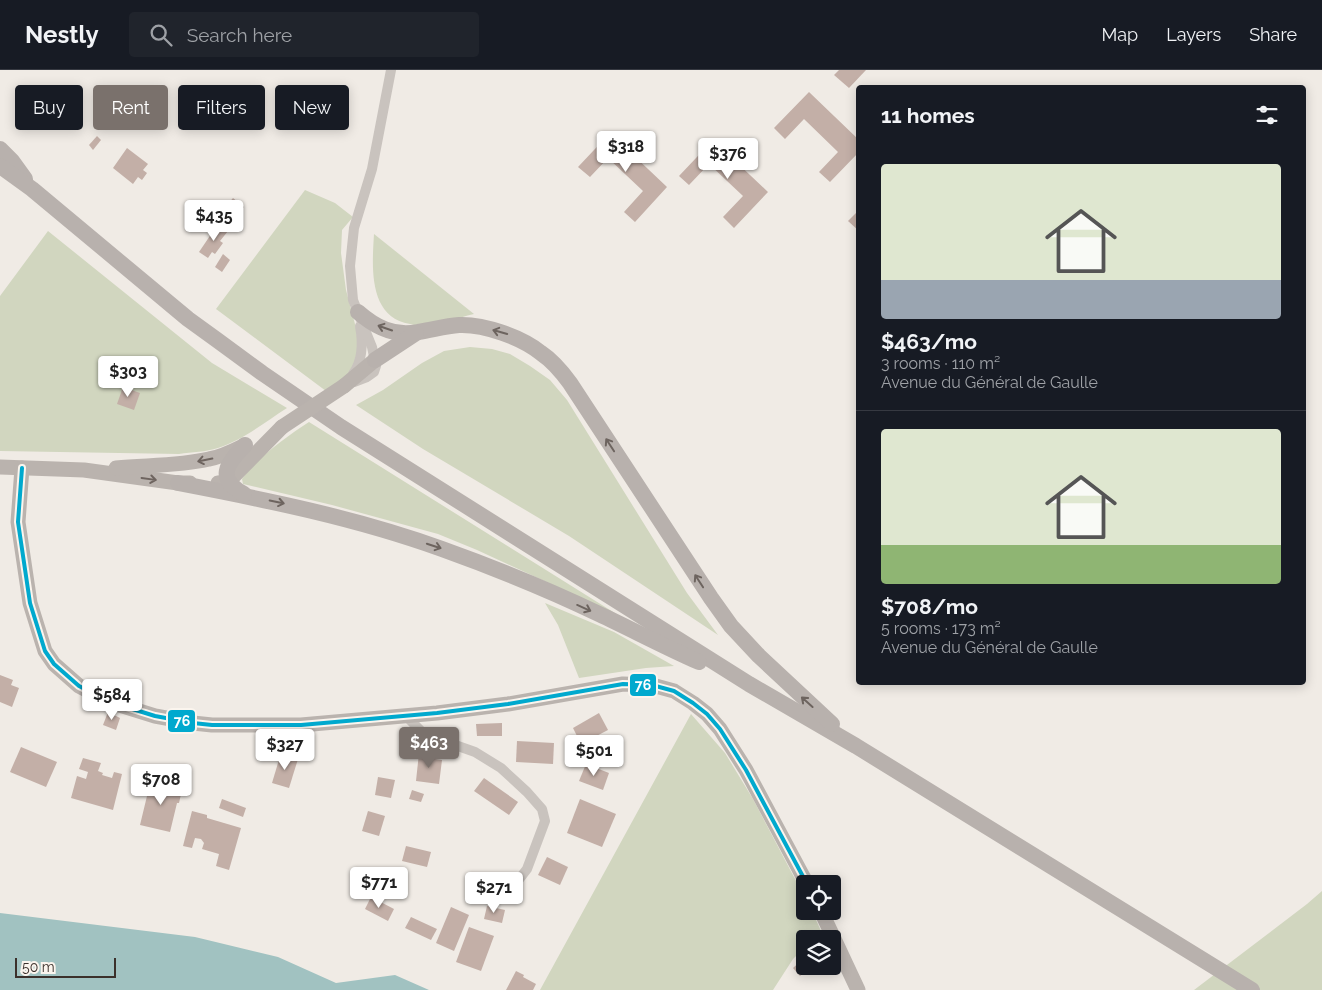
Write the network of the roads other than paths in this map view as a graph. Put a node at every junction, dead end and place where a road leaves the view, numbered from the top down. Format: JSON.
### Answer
{"nodes":[{"id":1,"x":390,"y":70,"type":"edge"},
{"id":2,"x":0,"y":149,"type":"edge"},
{"id":3,"x":0,"y":166,"type":"edge"},
{"id":4,"x":32,"y":189,"type":"junction"},
{"id":5,"x":358,"y":312,"type":"junction"},
{"id":6,"x":416,"y":333,"type":"junction"},
{"id":7,"x":375,"y":360,"type":"junction"},
{"id":8,"x":344,"y":386,"type":"junction"},
{"id":9,"x":282,"y":427,"type":"junction"},
{"id":10,"x":245,"y":445,"type":"junction"},
{"id":11,"x":0,"y":467,"type":"edge"},
{"id":12,"x":22,"y":468,"type":"junction"},
{"id":13,"x":84,"y":470,"type":"junction"},
{"id":14,"x":228,"y":482,"type":"junction"},
{"id":15,"x":178,"y":483,"type":"junction"},
{"id":16,"x":250,"y":496,"type":"junction"},
{"id":17,"x":749,"y":684,"type":"junction"},
{"id":18,"x":406,"y":716,"type":"junction"},
{"id":19,"x":856,"y":746,"type":"junction"},
{"id":20,"x":802,"y":875,"type":"edge"},
{"id":21,"x":498,"y":892,"type":"dead end"},
{"id":22,"x":825,"y":920,"type":"edge"},
{"id":23,"x":858,"y":990,"type":"edge"},
{"id":24,"x":1252,"y":990,"type":"edge"}],
"edges":[{"from":1,"to":5,"type":"street"},
{"from":2,"to":4,"type":"main road"},
{"from":3,"to":4,"type":"main road"},
{"from":4,"to":17,"type":"main road"},
{"from":6,"to":5,"type":"main road","one_way":true},
{"from":5,"to":7,"type":"street"},
{"from":5,"to":8,"type":"street"},
{"from":6,"to":7,"type":"main road"},
{"from":19,"to":6,"type":"main road","one_way":true},
{"from":7,"to":8,"type":"main road"},
{"from":8,"to":9,"type":"main road","bridge":true},
{"from":9,"to":10,"type":"main road"},
{"from":9,"to":14,"type":"main road"},
{"from":10,"to":13,"type":"main road","one_way":true},
{"from":10,"to":14,"type":"main road"},
{"from":11,"to":12,"type":"main road"},
{"from":12,"to":13,"type":"main road"},
{"from":12,"to":18,"type":"main road"},
{"from":13,"to":15,"type":"main road","one_way":true},
{"from":14,"to":15,"type":"main road"},
{"from":14,"to":16,"type":"main road"},
{"from":15,"to":16,"type":"main road"},
{"from":16,"to":17,"type":"main road","one_way":true},
{"from":17,"to":19,"type":"main road"},
{"from":18,"to":20,"type":"main road"},
{"from":18,"to":21,"type":"street"},
{"from":19,"to":24,"type":"main road"},
{"from":22,"to":23,"type":"main road"}]}
